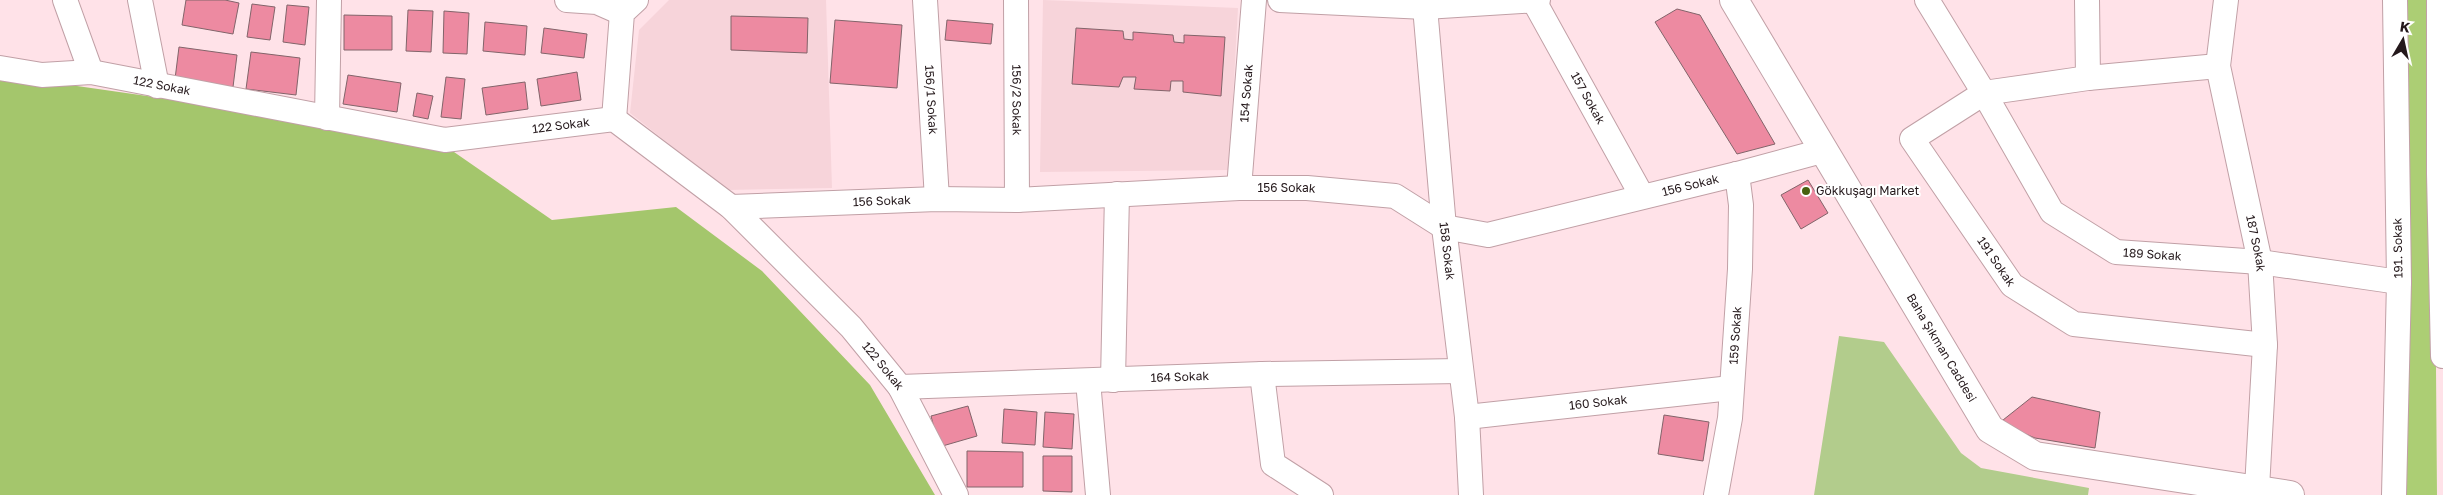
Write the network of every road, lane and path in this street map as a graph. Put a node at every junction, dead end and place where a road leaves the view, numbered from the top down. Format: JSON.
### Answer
{"nodes":[{"id":1,"x":65,"y":0,"type":"edge"},
{"id":2,"x":140,"y":0,"type":"edge"},
{"id":3,"x":329,"y":0,"type":"edge"},
{"id":4,"x":567,"y":0,"type":"edge"},
{"id":5,"x":926,"y":0,"type":"edge"},
{"id":6,"x":1016,"y":0,"type":"edge"},
{"id":7,"x":1254,"y":0,"type":"edge"},
{"id":8,"x":1280,"y":0,"type":"edge"},
{"id":9,"x":1536,"y":0,"type":"edge"},
{"id":10,"x":1734,"y":0,"type":"edge"},
{"id":11,"x":1927,"y":0,"type":"edge"},
{"id":12,"x":2088,"y":0,"type":"edge"},
{"id":13,"x":2226,"y":0,"type":"edge"},
{"id":14,"x":2395,"y":0,"type":"edge"},
{"id":15,"x":2439,"y":0,"type":"edge"},
{"id":16,"x":596,"y":1,"type":"edge"},
{"id":17,"x":1309,"y":1,"type":"edge"},
{"id":18,"x":629,"y":7,"type":"edge"},
{"id":19,"x":1425,"y":7,"type":"junction"},
{"id":20,"x":2218,"y":66,"type":"junction"},
{"id":21,"x":0,"y":68,"type":"edge"},
{"id":22,"x":91,"y":72,"type":"junction"},
{"id":23,"x":2088,"y":78,"type":"junction"},
{"id":24,"x":157,"y":86,"type":"junction"},
{"id":25,"x":1984,"y":93,"type":"junction"},
{"id":26,"x":328,"y":118,"type":"junction"},
{"id":27,"x":614,"y":119,"type":"junction"},
{"id":28,"x":1822,"y":151,"type":"junction"},
{"id":29,"x":1737,"y":174,"type":"junction"},
{"id":30,"x":2441,"y":174,"type":"edge"},
{"id":31,"x":1239,"y":188,"type":"junction"},
{"id":32,"x":1116,"y":194,"type":"junction"},
{"id":33,"x":1642,"y":196,"type":"junction"},
{"id":34,"x":937,"y":198,"type":"junction"},
{"id":35,"x":1017,"y":200,"type":"junction"},
{"id":36,"x":731,"y":207,"type":"junction"},
{"id":37,"x":1444,"y":228,"type":"junction"},
{"id":38,"x":2260,"y":262,"type":"junction"},
{"id":39,"x":2399,"y":282,"type":"junction"},
{"id":40,"x":2265,"y":345,"type":"junction"},
{"id":41,"x":2443,"y":356,"type":"edge"},
{"id":42,"x":1460,"y":371,"type":"junction"},
{"id":43,"x":1262,"y":374,"type":"junction"},
{"id":44,"x":1113,"y":380,"type":"junction"},
{"id":45,"x":1088,"y":381,"type":"junction"},
{"id":46,"x":900,"y":388,"type":"junction"},
{"id":47,"x":1731,"y":388,"type":"junction"},
{"id":48,"x":1467,"y":417,"type":"junction"},
{"id":49,"x":2257,"y":488,"type":"junction"},
{"id":50,"x":956,"y":495,"type":"edge"},
{"id":51,"x":1098,"y":495,"type":"edge"},
{"id":52,"x":1321,"y":495,"type":"edge"},
{"id":53,"x":1471,"y":495,"type":"edge"},
{"id":54,"x":1716,"y":495,"type":"edge"},
{"id":55,"x":2290,"y":495,"type":"edge"},
{"id":56,"x":2394,"y":495,"type":"edge"}],
"edges":[{"from":1,"to":22,"type":"street"},
{"from":2,"to":24,"type":"street"},
{"from":3,"to":26,"type":"street"},
{"from":4,"to":16,"type":"street"},
{"from":5,"to":34,"type":"street","name":"156/1 Sokak"},
{"from":6,"to":35,"type":"street","name":"156/2 Sokak"},
{"from":7,"to":31,"type":"street","name":"154 Sokak"},
{"from":8,"to":17,"type":"street"},
{"from":9,"to":19,"type":"street"},
{"from":9,"to":33,"type":"street","name":"157 Sokak"},
{"from":10,"to":28,"type":"main road","name":"Baha Şıkman Caddesi"},
{"from":11,"to":25,"type":"street","name":"189 Sokak"},
{"from":12,"to":23,"type":"street"},
{"from":13,"to":20,"type":"street","name":"187 Sokak"},
{"from":14,"to":39,"type":"street","name":"191. Sokak"},
{"from":15,"to":30,"type":"street"},
{"from":16,"to":18,"type":"street"},
{"from":17,"to":19,"type":"street"},
{"from":18,"to":27,"type":"street"},
{"from":19,"to":37,"type":"street","name":"158 Sokak"},
{"from":20,"to":23,"type":"street"},
{"from":20,"to":38,"type":"street","name":"187 Sokak"},
{"from":21,"to":22,"type":"street","name":"122 Sokak"},
{"from":22,"to":24,"type":"street","name":"122 Sokak"},
{"from":23,"to":25,"type":"street"},
{"from":24,"to":26,"type":"street","name":"122 Sokak"},
{"from":25,"to":38,"type":"street","name":"189 Sokak"},
{"from":25,"to":40,"type":"street","name":"191 Sokak"},
{"from":26,"to":27,"type":"street","name":"122 Sokak"},
{"from":27,"to":36,"type":"street","name":"122 Sokak"},
{"from":28,"to":29,"type":"street","name":"156 Sokak"},
{"from":28,"to":49,"type":"main road","name":"Baha Şıkman Caddesi"},
{"from":29,"to":33,"type":"street","name":"156 Sokak"},
{"from":29,"to":47,"type":"street","name":"159 Sokak"},
{"from":30,"to":41,"type":"street"},
{"from":31,"to":32,"type":"street","name":"156 Sokak"},
{"from":31,"to":37,"type":"street","name":"156 Sokak"},
{"from":32,"to":35,"type":"street","name":"156 Sokak"},
{"from":32,"to":44,"type":"street"},
{"from":33,"to":37,"type":"street","name":"156 Sokak"},
{"from":34,"to":35,"type":"street","name":"156 Sokak"},
{"from":34,"to":36,"type":"street","name":"156 Sokak"},
{"from":36,"to":46,"type":"street","name":"122 Sokak"},
{"from":37,"to":42,"type":"street","name":"158 Sokak"},
{"from":38,"to":39,"type":"street","name":"189 Sokak"},
{"from":38,"to":40,"type":"street","name":"187 Sokak"},
{"from":39,"to":56,"type":"street","name":"191. Sokak"},
{"from":40,"to":49,"type":"street","name":"187 Sokak"},
{"from":42,"to":43,"type":"street","name":"164 Sokak"},
{"from":42,"to":48,"type":"street","name":"158 Sokak"},
{"from":43,"to":44,"type":"street","name":"164 Sokak"},
{"from":43,"to":52,"type":"street"},
{"from":44,"to":45,"type":"street","name":"164 Sokak"},
{"from":45,"to":46,"type":"street","name":"164 Sokak"},
{"from":45,"to":51,"type":"street"},
{"from":46,"to":50,"type":"street","name":"122 Sokak"},
{"from":47,"to":48,"type":"street","name":"160 Sokak"},
{"from":47,"to":54,"type":"street","name":"159 Sokak"},
{"from":48,"to":53,"type":"street","name":"158 Sokak"},
{"from":49,"to":55,"type":"main road","name":"Baha Şıkman Caddesi"}]}
